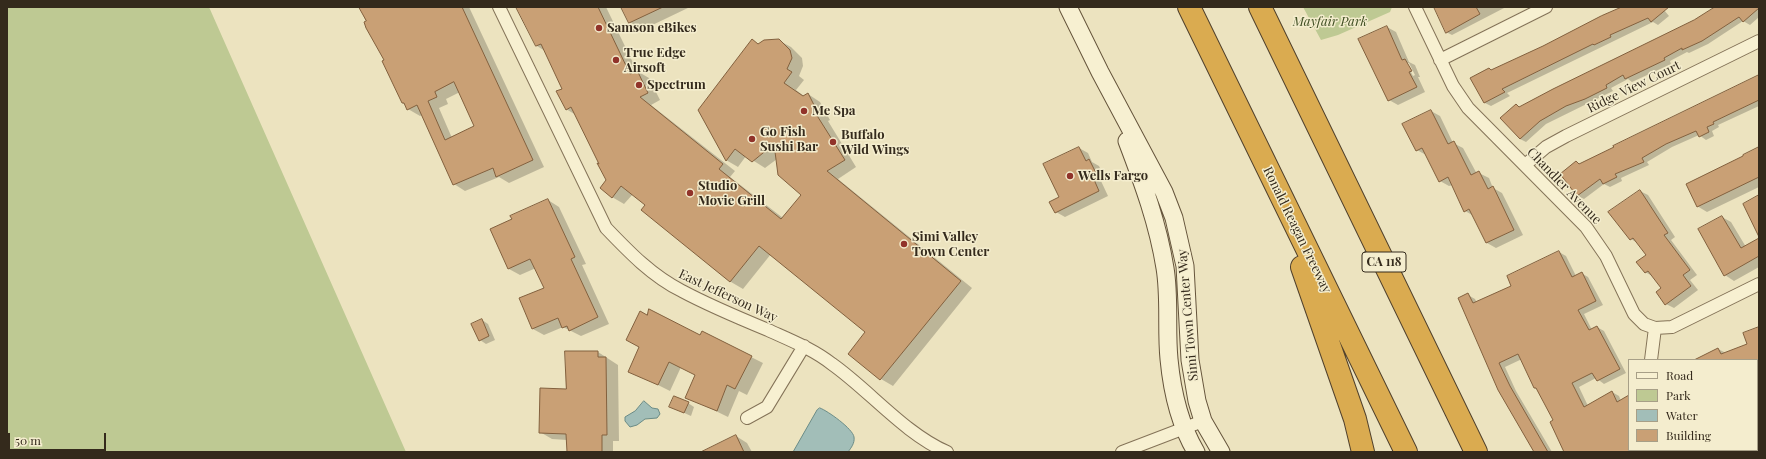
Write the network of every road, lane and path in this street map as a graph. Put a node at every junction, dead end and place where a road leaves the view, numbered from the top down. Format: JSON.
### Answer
{"nodes":[{"id":1,"x":499,"y":7,"type":"edge"},
{"id":2,"x":1068,"y":7,"type":"edge"},
{"id":3,"x":1189,"y":7,"type":"edge"},
{"id":4,"x":1415,"y":7,"type":"edge"},
{"id":5,"x":1546,"y":7,"type":"edge"},
{"id":6,"x":1263,"y":13,"type":"edge"},
{"id":7,"x":1759,"y":41,"type":"edge"},
{"id":8,"x":1440,"y":60,"type":"junction"},
{"id":9,"x":1100,"y":72,"type":"junction"},
{"id":10,"x":1525,"y":165,"type":"junction"},
{"id":11,"x":1269,"y":172,"type":"junction"},
{"id":12,"x":1759,"y":284,"type":"edge"},
{"id":13,"x":1416,"y":328,"type":"junction"},
{"id":14,"x":1655,"y":328,"type":"junction"},
{"id":15,"x":804,"y":346,"type":"junction"},
{"id":16,"x":1651,"y":359,"type":"edge"},
{"id":17,"x":747,"y":418,"type":"dead end"},
{"id":18,"x":1203,"y":421,"type":"junction"},
{"id":19,"x":1185,"y":428,"type":"junction"},
{"id":20,"x":947,"y":452,"type":"edge"},
{"id":21,"x":1122,"y":452,"type":"edge"},
{"id":22,"x":1196,"y":452,"type":"edge"},
{"id":23,"x":1221,"y":452,"type":"edge"},
{"id":24,"x":1362,"y":452,"type":"edge"},
{"id":25,"x":1406,"y":452,"type":"edge"},
{"id":26,"x":1476,"y":452,"type":"edge"},
{"id":27,"x":1492,"y":452,"type":"edge"}],
"edges":[{"from":1,"to":15,"type":"street","name":"East Jefferson Way"},
{"from":2,"to":9,"type":"street","name":"Simi Town Center Way"},
{"from":3,"to":11,"type":"highway","name":"Ronald Reagan Freeway"},
{"from":4,"to":8,"type":"street","name":"Chandler Avenue"},
{"from":5,"to":8,"type":"street"},
{"from":6,"to":13,"type":"highway","number":"CA 118"},
{"from":7,"to":10,"type":"street","name":"Ridge View Court"},
{"from":8,"to":10,"type":"street","name":"Chandler Avenue"},
{"from":9,"to":18,"type":"street","name":"Simi Town Center Way"},
{"from":9,"to":19,"type":"street","name":"Simi Town Center Way"},
{"from":10,"to":14,"type":"street","name":"Chandler Avenue"},
{"from":11,"to":24,"type":"highway"},
{"from":11,"to":25,"type":"highway","name":"Ronald Reagan Freeway"},
{"from":12,"to":14,"type":"street"},
{"from":13,"to":26,"type":"highway","number":"CA 118"},
{"from":13,"to":27,"type":"highway"},
{"from":14,"to":16,"type":"street"},
{"from":15,"to":17,"type":"street"},
{"from":15,"to":20,"type":"street","name":"East Jefferson Way"},
{"from":18,"to":19,"type":"street"},
{"from":18,"to":23,"type":"street","name":"Simi Town Center Way"},
{"from":19,"to":21,"type":"street"},
{"from":19,"to":22,"type":"street","name":"Simi Town Center Way"}]}
